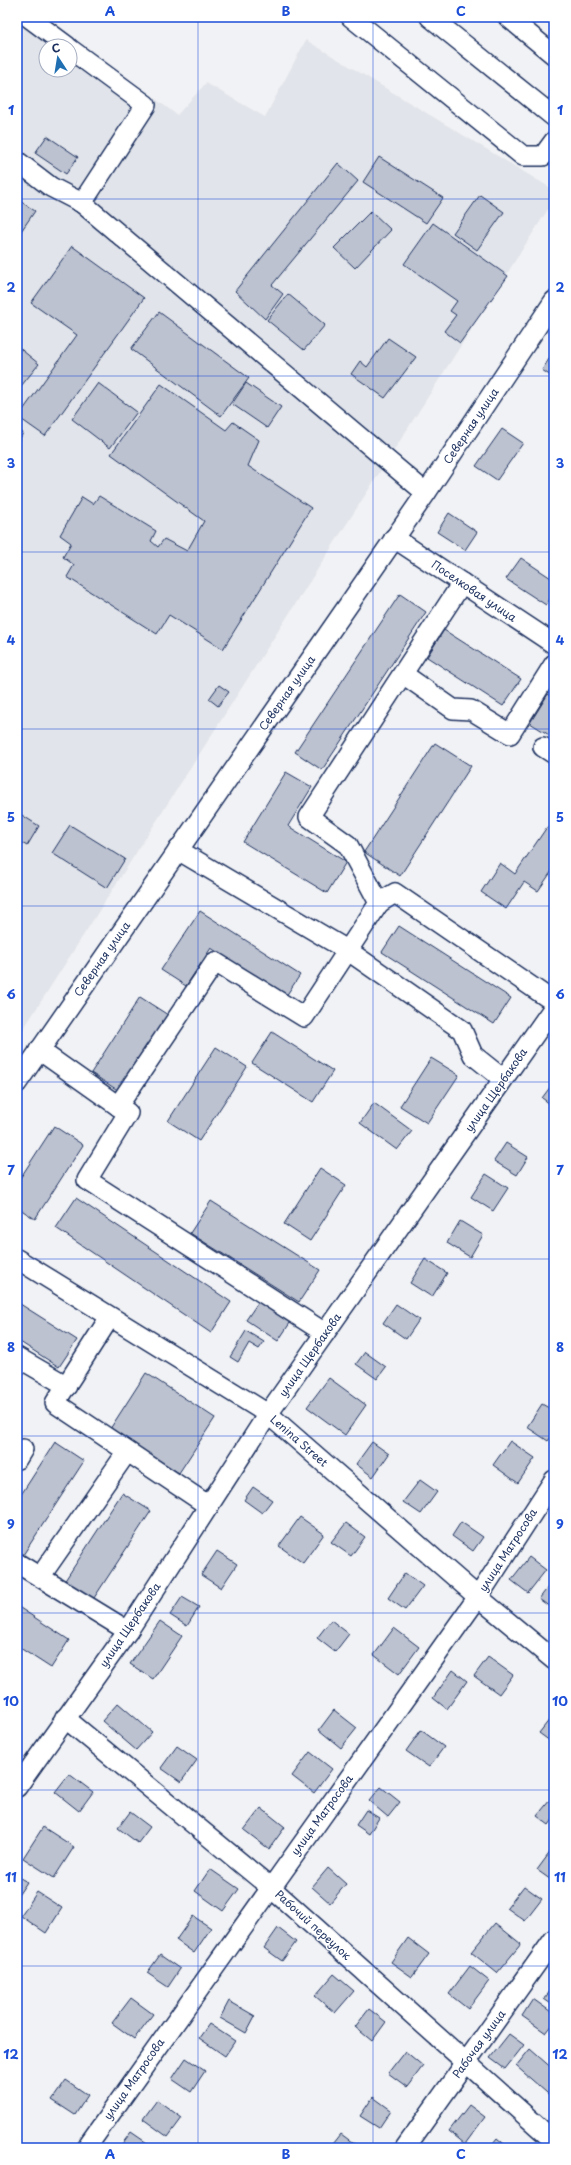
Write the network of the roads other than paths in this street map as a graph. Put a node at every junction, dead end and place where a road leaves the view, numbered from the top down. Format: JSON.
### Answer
{"nodes":[{"id":1,"x":28,"y":17,"type":"edge"},
{"id":2,"x":351,"y":17,"type":"edge"},
{"id":3,"x":430,"y":17,"type":"edge"},
{"id":4,"x":508,"y":17,"type":"edge"},
{"id":5,"x":56,"y":38,"type":"edge"},
{"id":6,"x":78,"y":54,"type":"edge"},
{"id":7,"x":554,"y":55,"type":"edge"},
{"id":8,"x":554,"y":117,"type":"edge"},
{"id":9,"x":554,"y":141,"type":"edge"},
{"id":10,"x":17,"y":161,"type":"edge"},
{"id":11,"x":82,"y":203,"type":"junction"},
{"id":12,"x":554,"y":302,"type":"edge"},
{"id":13,"x":426,"y":493,"type":"junction"},
{"id":14,"x":394,"y":538,"type":"junction"},
{"id":15,"x":462,"y":583,"type":"junction"},
{"id":16,"x":554,"y":644,"type":"edge"},
{"id":17,"x":554,"y":664,"type":"edge"},
{"id":18,"x":403,"y":674,"type":"junction"},
{"id":19,"x":178,"y":850,"type":"junction"},
{"id":20,"x":379,"y":903,"type":"junction"},
{"id":21,"x":347,"y":950,"type":"junction"},
{"id":22,"x":554,"y":1002,"type":"edge"},
{"id":23,"x":554,"y":1007,"type":"edge"},
{"id":24,"x":39,"y":1050,"type":"junction"},
{"id":25,"x":503,"y":1079,"type":"junction"},
{"id":26,"x":17,"y":1083,"type":"edge"},
{"id":27,"x":118,"y":1106,"type":"junction"},
{"id":28,"x":17,"y":1259,"type":"edge"},
{"id":29,"x":110,"y":1317,"type":"junction"},
{"id":30,"x":325,"y":1333,"type":"junction"},
{"id":31,"x":17,"y":1357,"type":"edge"},
{"id":32,"x":67,"y":1386,"type":"junction"},
{"id":33,"x":268,"y":1414,"type":"junction"},
{"id":34,"x":128,"y":1452,"type":"junction"},
{"id":35,"x":554,"y":1480,"type":"edge"},
{"id":36,"x":209,"y":1506,"type":"junction"},
{"id":37,"x":17,"y":1563,"type":"edge"},
{"id":38,"x":40,"y":1577,"type":"junction"},
{"id":39,"x":478,"y":1597,"type":"junction"},
{"id":40,"x":128,"y":1631,"type":"junction"},
{"id":41,"x":554,"y":1660,"type":"edge"},
{"id":42,"x":65,"y":1718,"type":"junction"},
{"id":43,"x":17,"y":1787,"type":"edge"},
{"id":44,"x":270,"y":1887,"type":"junction"},
{"id":45,"x":554,"y":1939,"type":"edge"},
{"id":46,"x":466,"y":2063,"type":"junction"},
{"id":47,"x":554,"y":2141,"type":"edge"},
{"id":48,"x":86,"y":2148,"type":"edge"},
{"id":49,"x":405,"y":2148,"type":"edge"}],
"edges":[{"from":1,"to":5,"type":"street"},
{"from":2,"to":9,"type":"street"},
{"from":3,"to":8,"type":"street"},
{"from":4,"to":7,"type":"street"},
{"from":6,"to":11,"type":"street"},
{"from":10,"to":11,"type":"street"},
{"from":11,"to":13,"type":"street"},
{"from":12,"to":13,"type":"street","name":"Северная улица"},
{"from":13,"to":14,"type":"street","name":"Северная улица"},
{"from":14,"to":15,"type":"street","name":"Поселковая улица"},
{"from":14,"to":19,"type":"street","name":"Северная улица"},
{"from":15,"to":16,"type":"street","name":"Поселковая улица"},
{"from":15,"to":18,"type":"street"},
{"from":17,"to":18,"type":"street"},
{"from":18,"to":20,"type":"street"},
{"from":19,"to":21,"type":"street"},
{"from":19,"to":24,"type":"street","name":"Северная улица"},
{"from":20,"to":21,"type":"street"},
{"from":20,"to":22,"type":"street"},
{"from":21,"to":25,"type":"street"},
{"from":21,"to":27,"type":"street"},
{"from":23,"to":25,"type":"street","name":"улица Щербакова"},
{"from":24,"to":26,"type":"street","name":"Северная улица"},
{"from":24,"to":27,"type":"street"},
{"from":25,"to":30,"type":"street","name":"улица Щербакова"},
{"from":27,"to":30,"type":"street"},
{"from":28,"to":29,"type":"street","name":"Lenina Street"},
{"from":29,"to":32,"type":"street"},
{"from":29,"to":33,"type":"street","name":"Lenina Street"},
{"from":30,"to":33,"type":"street","name":"улица Щербакова"},
{"from":31,"to":32,"type":"street"},
{"from":32,"to":34,"type":"street"},
{"from":33,"to":36,"type":"street","name":"улица Щербакова"},
{"from":33,"to":39,"type":"street","name":"Lenina Street"},
{"from":34,"to":36,"type":"street"},
{"from":34,"to":38,"type":"street"},
{"from":35,"to":39,"type":"street","name":"улица Матросова"},
{"from":36,"to":40,"type":"street","name":"улица Щербакова"},
{"from":37,"to":38,"type":"street"},
{"from":38,"to":40,"type":"street"},
{"from":39,"to":41,"type":"street","name":"Lenina Street"},
{"from":39,"to":44,"type":"street","name":"улица Матросова"},
{"from":40,"to":42,"type":"street","name":"улица Щербакова"},
{"from":42,"to":43,"type":"street","name":"улица Щербакова"},
{"from":42,"to":44,"type":"street","name":"Рабочий переулок"},
{"from":44,"to":46,"type":"street","name":"Рабочий переулок"},
{"from":44,"to":48,"type":"street","name":"улица Матросова"},
{"from":45,"to":46,"type":"street","name":"Рабочая улица"},
{"from":46,"to":47,"type":"street","name":"Рабочий переулок"},
{"from":46,"to":49,"type":"street","name":"Рабочая улица"}]}
